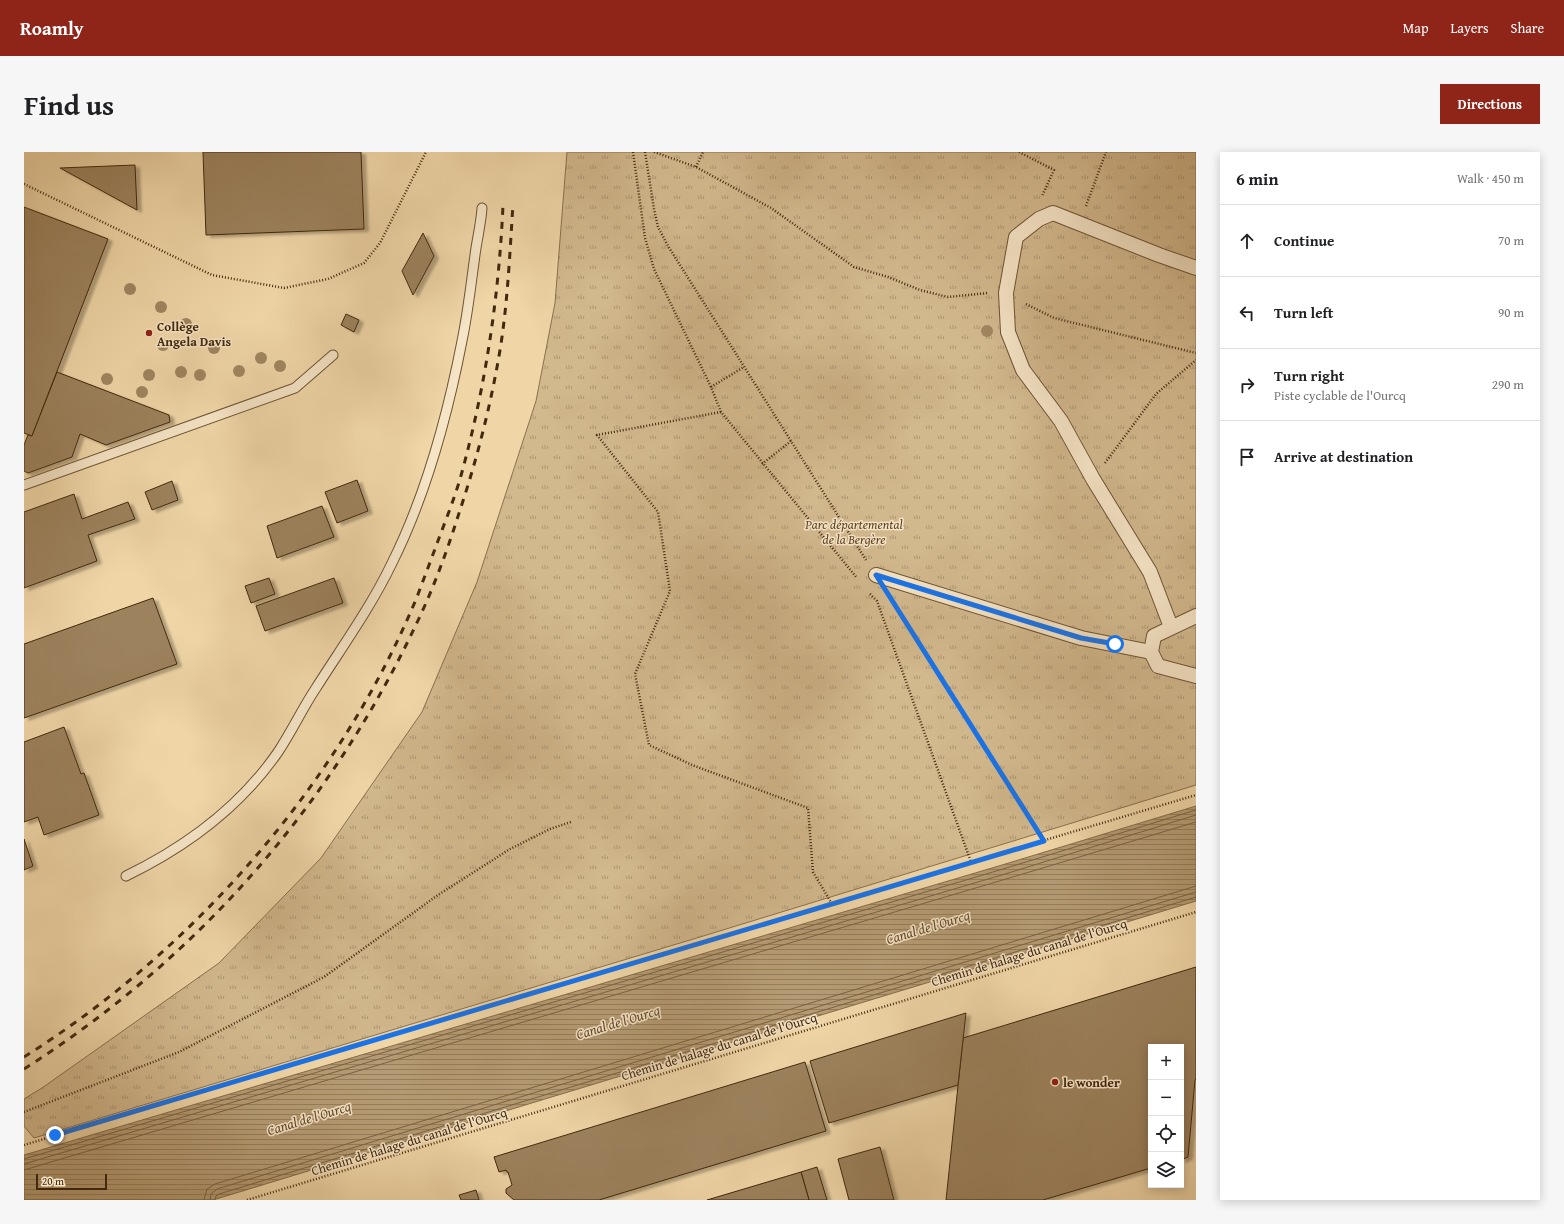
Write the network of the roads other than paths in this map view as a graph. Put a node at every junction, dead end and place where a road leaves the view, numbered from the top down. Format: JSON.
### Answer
{"nodes":[{"id":1,"x":482,"y":208,"type":"dead end"},
{"id":2,"x":1196,"y":268,"type":"edge"},
{"id":3,"x":333,"y":355,"type":"dead end"},
{"id":4,"x":24,"y":485,"type":"edge"},
{"id":5,"x":876,"y":575,"type":"road end"},
{"id":6,"x":1196,"y":616,"type":"edge"},
{"id":7,"x":1171,"y":627,"type":"junction"},
{"id":8,"x":1150,"y":652,"type":"junction"},
{"id":9,"x":1196,"y":676,"type":"edge"},
{"id":10,"x":126,"y":876,"type":"dead end"}],
"edges":[{"from":1,"to":10,"type":"lane"},
{"from":2,"to":7,"type":"street"},
{"from":3,"to":4,"type":"lane"},
{"from":5,"to":8,"type":"street"},
{"from":6,"to":7,"type":"street"},
{"from":7,"to":8,"type":"street"},
{"from":8,"to":9,"type":"street"}]}
